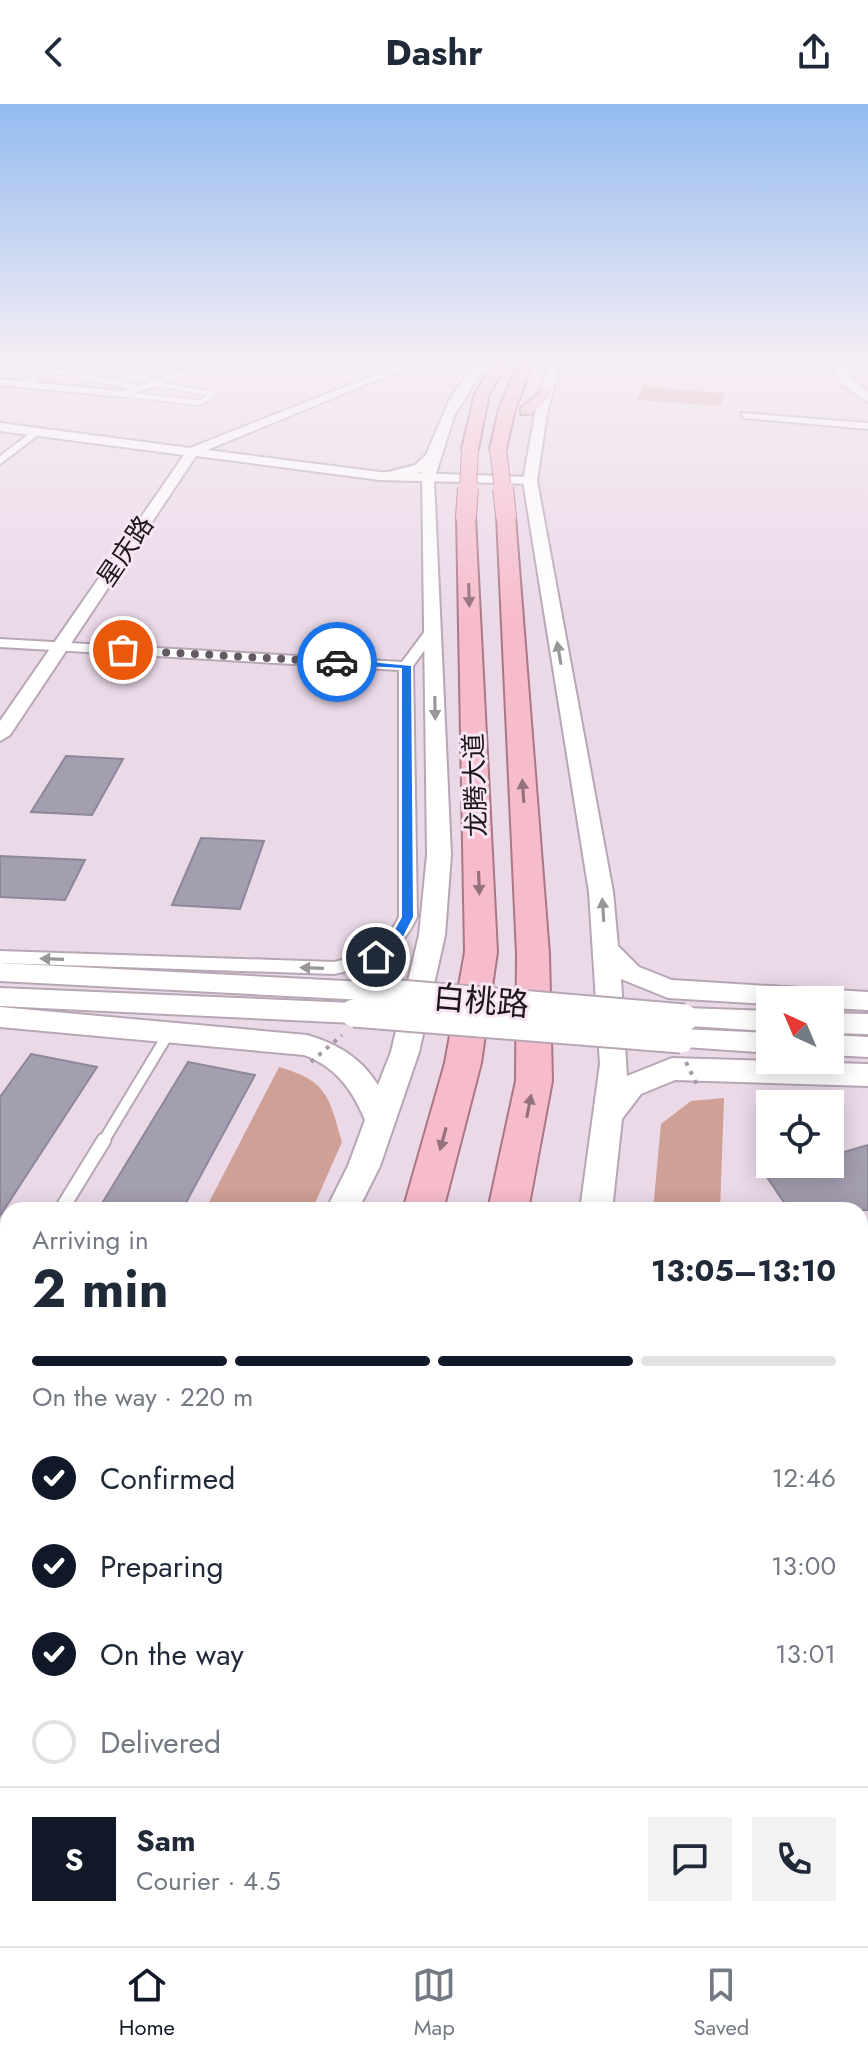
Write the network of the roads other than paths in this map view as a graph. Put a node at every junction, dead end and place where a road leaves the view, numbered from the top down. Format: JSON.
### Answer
{"nodes":[{"id":1,"x":19,"y":446,"type":"edge"},
{"id":2,"x":156,"y":446,"type":"edge"},
{"id":3,"x":206,"y":446,"type":"edge"},
{"id":4,"x":436,"y":446,"type":"edge"},
{"id":5,"x":471,"y":446,"type":"edge"},
{"id":6,"x":499,"y":446,"type":"edge"},
{"id":7,"x":519,"y":446,"type":"edge"},
{"id":8,"x":533,"y":446,"type":"edge"},
{"id":9,"x":193,"y":451,"type":"junction"},
{"id":10,"x":431,"y":458,"type":"junction"},
{"id":11,"x":0,"y":461,"type":"edge"},
{"id":12,"x":380,"y":476,"type":"junction"},
{"id":13,"x":427,"y":480,"type":"junction"},
{"id":14,"x":530,"y":481,"type":"junction"},
{"id":15,"x":505,"y":510,"type":"junction"},
{"id":16,"x":433,"y":630,"type":"junction"},
{"id":17,"x":0,"y":643,"type":"edge"},
{"id":18,"x":60,"y":647,"type":"junction"},
{"id":19,"x":406,"y":666,"type":"junction"},
{"id":20,"x":0,"y":735,"type":"edge"},
{"id":21,"x":605,"y":948,"type":"junction"},
{"id":22,"x":0,"y":957,"type":"edge"},
{"id":23,"x":0,"y":972,"type":"edge"},
{"id":24,"x":0,"y":997,"type":"edge"},
{"id":25,"x":868,"y":1001,"type":"edge"},
{"id":26,"x":359,"y":1002,"type":"junction"},
{"id":27,"x":0,"y":1017,"type":"edge"},
{"id":28,"x":756,"y":1022,"type":"edge"},
{"id":29,"x":844,"y":1023,"type":"edge"},
{"id":30,"x":868,"y":1024,"type":"edge"},
{"id":31,"x":683,"y":1028,"type":"junction"},
{"id":32,"x":170,"y":1031,"type":"junction"},
{"id":33,"x":756,"y":1041,"type":"edge"},
{"id":34,"x":844,"y":1046,"type":"edge"},
{"id":35,"x":868,"y":1047,"type":"edge"},
{"id":36,"x":868,"y":1075,"type":"edge"},
{"id":37,"x":608,"y":1116,"type":"junction"},
{"id":38,"x":381,"y":1121,"type":"junction"},
{"id":39,"x":66,"y":1202,"type":"edge"},
{"id":40,"x":346,"y":1202,"type":"edge"},
{"id":41,"x":425,"y":1202,"type":"edge"},
{"id":42,"x":510,"y":1202,"type":"edge"},
{"id":43,"x":597,"y":1202,"type":"edge"}],
"edges":[{"from":1,"to":11,"type":"street"},
{"from":2,"to":9,"type":"street"},
{"from":3,"to":9,"type":"street"},
{"from":4,"to":10,"type":"main road"},
{"from":5,"to":41,"type":"highway","name":"龙腾大道","one_way":true,"bridge":true},
{"from":6,"to":15,"type":"highway","name":"龙腾大道","bridge":true},
{"from":7,"to":15,"type":"highway"},
{"from":8,"to":14,"type":"main road"},
{"from":9,"to":12,"type":"street"},
{"from":9,"to":18,"type":"street","name":"星庆路"},
{"from":10,"to":12,"type":"main road"},
{"from":10,"to":13,"type":"main road"},
{"from":12,"to":13,"type":"street"},
{"from":13,"to":14,"type":"street"},
{"from":13,"to":16,"type":"main road"},
{"from":21,"to":14,"type":"main road","one_way":true},
{"from":42,"to":15,"type":"highway","name":"龙腾大道","one_way":true},
{"from":16,"to":19,"type":"street"},
{"from":16,"to":38,"type":"main road","one_way":true},
{"from":17,"to":18,"type":"street"},
{"from":18,"to":19,"type":"street"},
{"from":18,"to":20,"type":"street","name":"星庆路"},
{"from":19,"to":22,"type":"street","one_way":true},
{"from":21,"to":25,"type":"main road"},
{"from":21,"to":37,"type":"main road"},
{"from":23,"to":26,"type":"main road","name":"白桃路"},
{"from":24,"to":26,"type":"main road","name":"白桃路"},
{"from":26,"to":31,"type":"main road","name":"白桃路","bridge":true},
{"from":27,"to":32,"type":"main road"},
{"from":28,"to":31,"type":"main road","name":"白桃路"},
{"from":29,"to":30,"type":"main road"},
{"from":31,"to":33,"type":"main road","name":"白桃路"},
{"from":32,"to":38,"type":"main road"},
{"from":32,"to":39,"type":"lane"},
{"from":34,"to":35,"type":"main road"},
{"from":36,"to":37,"type":"main road"},
{"from":37,"to":43,"type":"main road"},
{"from":38,"to":40,"type":"main road"}]}
